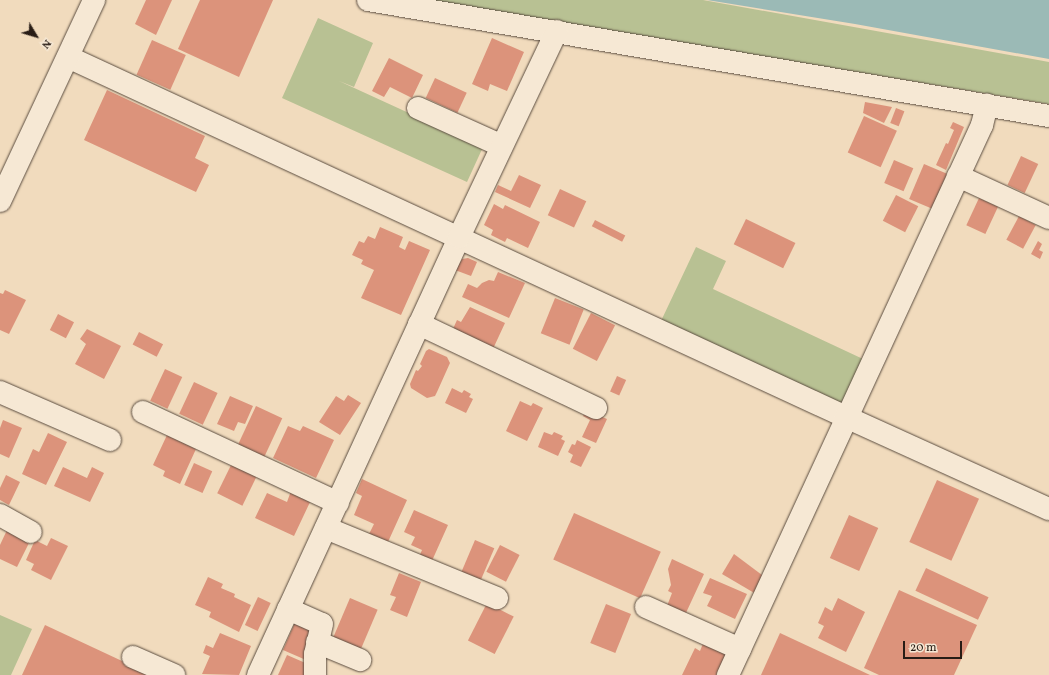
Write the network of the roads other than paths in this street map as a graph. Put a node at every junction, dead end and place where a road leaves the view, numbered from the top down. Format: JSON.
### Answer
{"nodes":[{"id":1,"x":94,"y":0,"type":"edge"},
{"id":2,"x":368,"y":0,"type":"edge"},
{"id":3,"x":557,"y":31,"type":"junction"},
{"id":4,"x":68,"y":57,"type":"junction"},
{"id":5,"x":987,"y":105,"type":"junction"},
{"id":6,"x":418,"y":108,"type":"dead end"},
{"id":7,"x":1049,"y":116,"type":"edge"},
{"id":8,"x":502,"y":146,"type":"junction"},
{"id":9,"x":958,"y":176,"type":"junction"},
{"id":10,"x":0,"y":201,"type":"edge"},
{"id":11,"x":1049,"y":218,"type":"edge"},
{"id":12,"x":459,"y":237,"type":"junction"},
{"id":13,"x":419,"y":324,"type":"junction"},
{"id":14,"x":0,"y":392,"type":"edge"},
{"id":15,"x":596,"y":408,"type":"dead end"},
{"id":16,"x":143,"y":412,"type":"dead end"},
{"id":17,"x":846,"y":417,"type":"junction"},
{"id":18,"x":110,"y":440,"type":"dead end"},
{"id":19,"x":338,"y":503,"type":"junction"},
{"id":20,"x":1049,"y":509,"type":"edge"},
{"id":21,"x":0,"y":515,"type":"edge"},
{"id":22,"x":326,"y":528,"type":"junction"},
{"id":23,"x":31,"y":532,"type":"dead end"},
{"id":24,"x":497,"y":598,"type":"dead end"},
{"id":25,"x":646,"y":607,"type":"dead end"},
{"id":26,"x":288,"y":609,"type":"junction"},
{"id":27,"x":318,"y":642,"type":"junction"},
{"id":28,"x":740,"y":648,"type":"junction"},
{"id":29,"x":133,"y":657,"type":"dead end"},
{"id":30,"x":360,"y":660,"type":"dead end"},
{"id":31,"x":174,"y":675,"type":"edge"},
{"id":32,"x":258,"y":675,"type":"edge"},
{"id":33,"x":314,"y":675,"type":"edge"},
{"id":34,"x":728,"y":675,"type":"edge"}],
"edges":[{"from":1,"to":4,"type":"street"},
{"from":2,"to":3,"type":"street"},
{"from":3,"to":5,"type":"street"},
{"from":3,"to":8,"type":"street"},
{"from":4,"to":10,"type":"street"},
{"from":4,"to":12,"type":"street"},
{"from":5,"to":7,"type":"street"},
{"from":5,"to":9,"type":"street"},
{"from":6,"to":8,"type":"street"},
{"from":8,"to":12,"type":"street"},
{"from":9,"to":11,"type":"street"},
{"from":9,"to":17,"type":"street"},
{"from":12,"to":13,"type":"street"},
{"from":12,"to":17,"type":"street"},
{"from":13,"to":15,"type":"street"},
{"from":13,"to":19,"type":"street"},
{"from":14,"to":18,"type":"street"},
{"from":16,"to":19,"type":"street"},
{"from":17,"to":20,"type":"street"},
{"from":17,"to":28,"type":"street"},
{"from":19,"to":22,"type":"street"},
{"from":21,"to":23,"type":"street"},
{"from":22,"to":24,"type":"street"},
{"from":22,"to":26,"type":"street"},
{"from":25,"to":28,"type":"street"},
{"from":26,"to":27,"type":"street"},
{"from":26,"to":32,"type":"street"},
{"from":27,"to":30,"type":"street"},
{"from":27,"to":33,"type":"street"},
{"from":28,"to":34,"type":"street"},
{"from":29,"to":31,"type":"street"}]}
